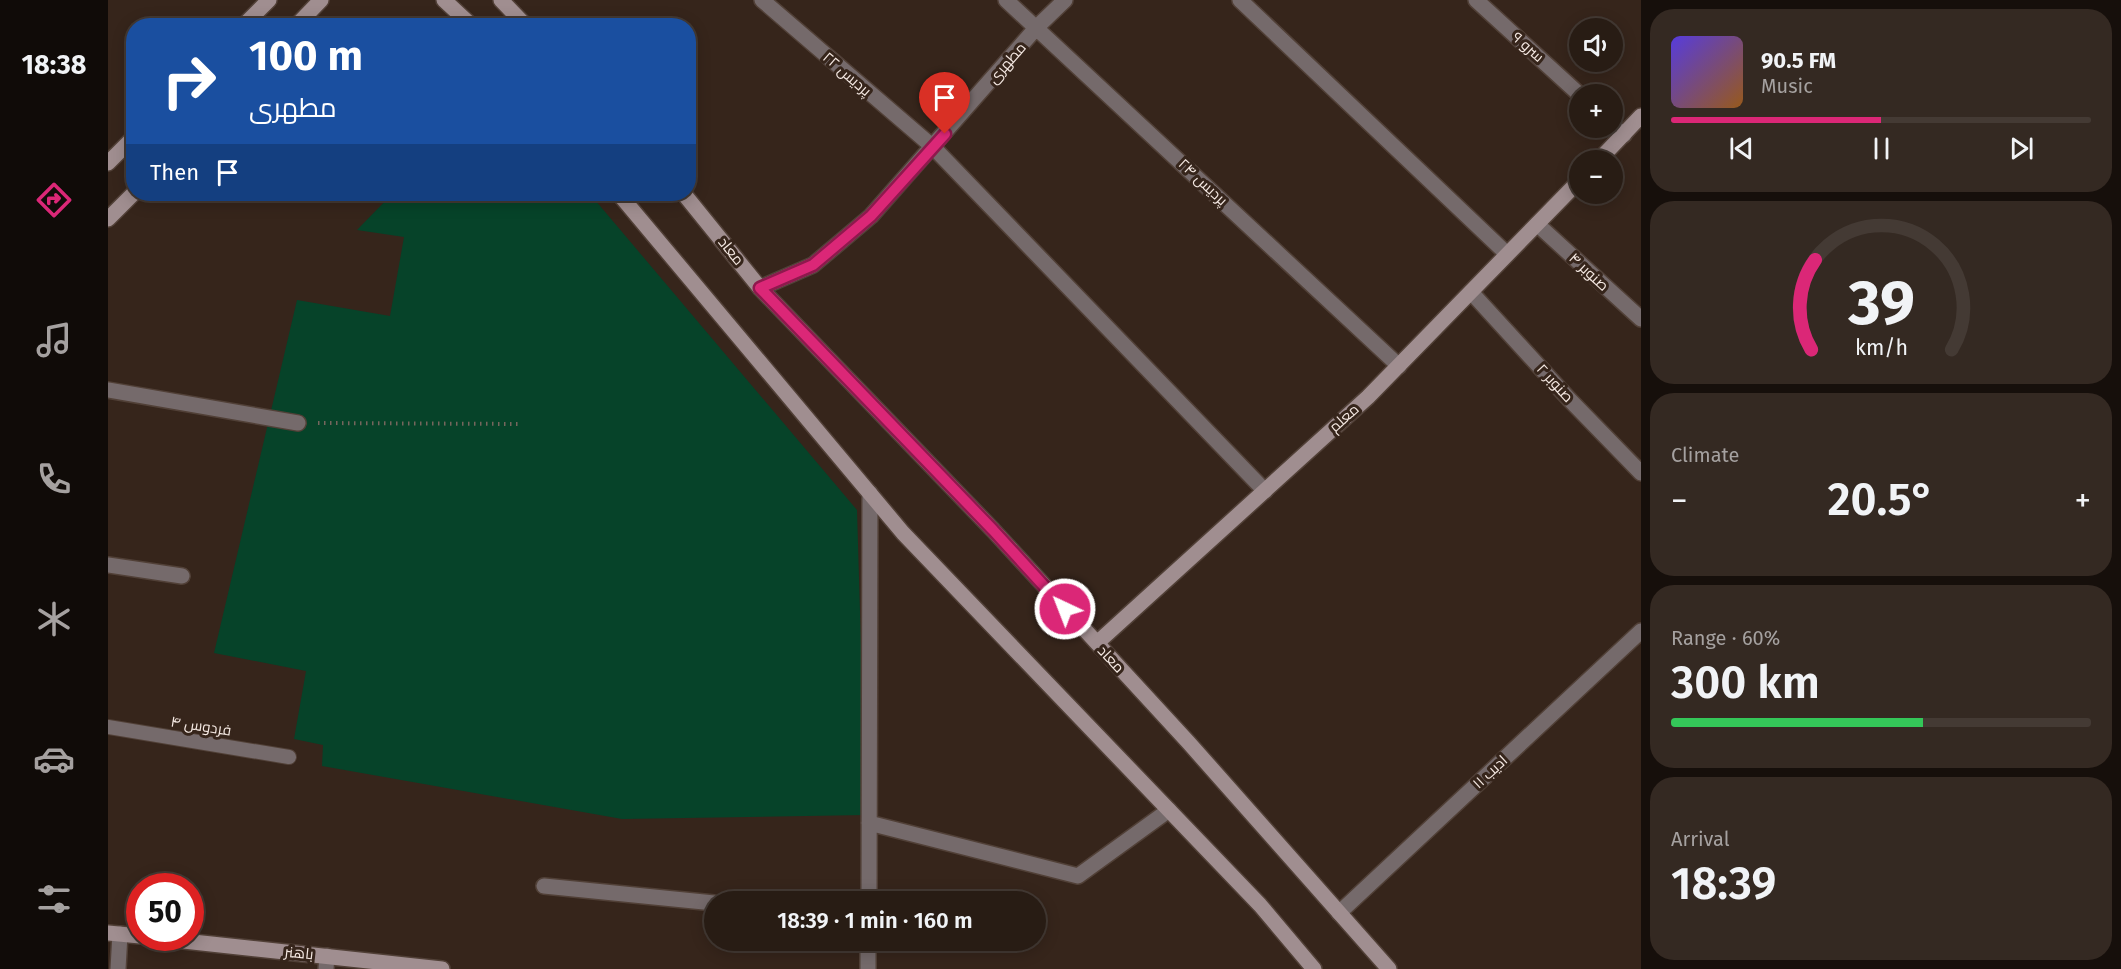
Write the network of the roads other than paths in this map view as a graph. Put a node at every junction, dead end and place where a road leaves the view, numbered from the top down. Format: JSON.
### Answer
{"nodes":[{"id":1,"x":269,"y":0,"type":"edge"},
{"id":2,"x":321,"y":0,"type":"edge"},
{"id":3,"x":444,"y":0,"type":"edge"},
{"id":4,"x":501,"y":0,"type":"edge"},
{"id":5,"x":762,"y":0,"type":"edge"},
{"id":6,"x":1006,"y":0,"type":"edge"},
{"id":7,"x":1065,"y":0,"type":"edge"},
{"id":8,"x":1240,"y":0,"type":"edge"},
{"id":9,"x":1476,"y":0,"type":"edge"},
{"id":10,"x":251,"y":18,"type":"edge"},
{"id":11,"x":304,"y":18,"type":"edge"},
{"id":12,"x":463,"y":18,"type":"edge"},
{"id":13,"x":518,"y":18,"type":"edge"},
{"id":14,"x":1037,"y":27,"type":"junction"},
{"id":15,"x":1569,"y":85,"type":"edge"},
{"id":16,"x":1641,"y":116,"type":"edge"},
{"id":17,"x":1623,"y":127,"type":"edge"},
{"id":18,"x":126,"y":145,"type":"edge"},
{"id":19,"x":933,"y":147,"type":"junction"},
{"id":20,"x":108,"y":163,"type":"edge"},
{"id":21,"x":1569,"y":191,"type":"edge"},
{"id":22,"x":126,"y":201,"type":"edge"},
{"id":23,"x":625,"y":201,"type":"edge"},
{"id":24,"x":690,"y":201,"type":"edge"},
{"id":25,"x":108,"y":219,"type":"edge"},
{"id":26,"x":1537,"y":224,"type":"junction"},
{"id":27,"x":1507,"y":254,"type":"junction"},
{"id":28,"x":760,"y":288,"type":"junction"},
{"id":29,"x":1471,"y":291,"type":"junction"},
{"id":30,"x":1641,"y":319,"type":"edge"},
{"id":31,"x":1399,"y":366,"type":"junction"},
{"id":32,"x":108,"y":390,"type":"edge"},
{"id":33,"x":298,"y":423,"type":"road end"},
{"id":34,"x":1641,"y":473,"type":"edge"},
{"id":35,"x":1265,"y":490,"type":"junction"},
{"id":36,"x":870,"y":493,"type":"junction"},
{"id":37,"x":108,"y":565,"type":"edge"},
{"id":38,"x":182,"y":576,"type":"dead end"},
{"id":39,"x":1641,"y":631,"type":"edge"},
{"id":40,"x":1097,"y":643,"type":"junction"},
{"id":41,"x":108,"y":727,"type":"edge"},
{"id":42,"x":289,"y":757,"type":"dead end"},
{"id":43,"x":1169,"y":810,"type":"junction"},
{"id":44,"x":869,"y":824,"type":"junction"},
{"id":45,"x":544,"y":886,"type":"dead end"},
{"id":46,"x":869,"y":891,"type":"edge"},
{"id":47,"x":704,"y":902,"type":"edge"},
{"id":48,"x":1339,"y":912,"type":"junction"},
{"id":49,"x":114,"y":933,"type":"edge"},
{"id":50,"x":204,"y":945,"type":"edge"},
{"id":51,"x":868,"y":951,"type":"edge"},
{"id":52,"x":326,"y":962,"type":"edge"},
{"id":53,"x":118,"y":969,"type":"edge"},
{"id":54,"x":442,"y":969,"type":"edge"},
{"id":55,"x":868,"y":969,"type":"edge"},
{"id":56,"x":1314,"y":969,"type":"edge"},
{"id":57,"x":1389,"y":969,"type":"edge"}],
"edges":[{"from":1,"to":10,"type":"main road"},
{"from":2,"to":11,"type":"main road"},
{"from":3,"to":12,"type":"main road"},
{"from":4,"to":13,"type":"main road"},
{"from":5,"to":19,"type":"street","name":"پردیس ۲۲"},
{"from":6,"to":14,"type":"street","name":"پردیس ۲۴"},
{"from":7,"to":14,"type":"street","name":"مطهری"},
{"from":8,"to":27,"type":"street"},
{"from":9,"to":15,"type":"street","name":"سرو ۹"},
{"from":14,"to":19,"type":"street","name":"مطهری"},
{"from":14,"to":31,"type":"street","name":"پردیس ۲۴"},
{"from":16,"to":17,"type":"main road"},
{"from":18,"to":20,"type":"main road"},
{"from":19,"to":28,"type":"street","name":"مطهری"},
{"from":19,"to":35,"type":"street","name":"پردیس ۲۲"},
{"from":21,"to":26,"type":"main road","name":"معلم"},
{"from":22,"to":25,"type":"main road"},
{"from":23,"to":36,"type":"main road"},
{"from":24,"to":28,"type":"main road","name":"معاد"},
{"from":26,"to":27,"type":"main road","name":"معلم"},
{"from":26,"to":30,"type":"street","name":"صنوبر ۴"},
{"from":27,"to":29,"type":"main road","name":"معلم"},
{"from":28,"to":40,"type":"main road","name":"معاد"},
{"from":29,"to":31,"type":"main road","name":"معلم"},
{"from":29,"to":34,"type":"street","name":"صنوبر ۲"},
{"from":31,"to":35,"type":"main road","name":"معلم"},
{"from":32,"to":33,"type":"street"},
{"from":35,"to":40,"type":"main road","name":"معلم"},
{"from":36,"to":43,"type":"main road"},
{"from":36,"to":44,"type":"street"},
{"from":37,"to":38,"type":"street"},
{"from":39,"to":48,"type":"street","name":"ادیب ۱۱"},
{"from":40,"to":48,"type":"main road","name":"معاد"},
{"from":41,"to":42,"type":"lane","name":"فردوس ۴"},
{"from":43,"to":44,"type":"street"},
{"from":43,"to":56,"type":"main road"},
{"from":44,"to":46,"type":"street"},
{"from":45,"to":47,"type":"street"},
{"from":48,"to":57,"type":"main road","name":"معاد"},
{"from":49,"to":53,"type":"street"},
{"from":50,"to":52,"type":"main road","name":"باهنر"},
{"from":51,"to":55,"type":"street"},
{"from":52,"to":54,"type":"main road","name":"باهنر"}]}
